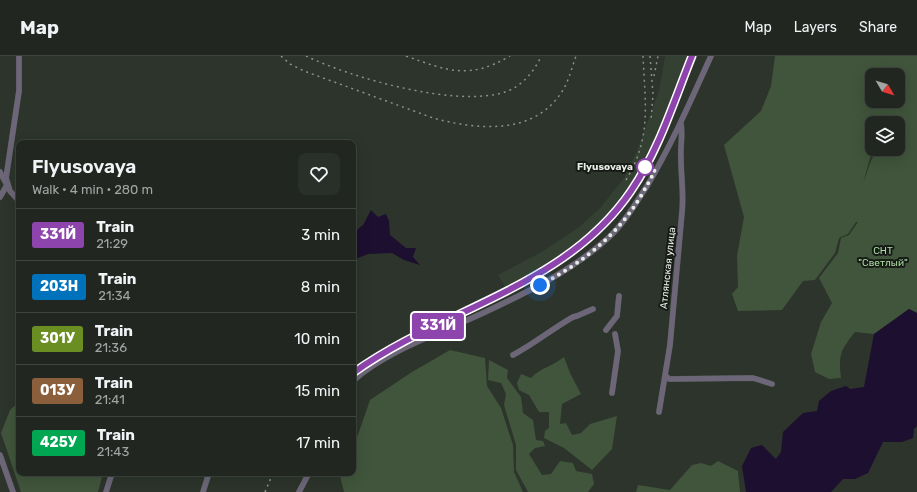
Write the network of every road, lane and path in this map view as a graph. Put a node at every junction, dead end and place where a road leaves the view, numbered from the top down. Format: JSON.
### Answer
{"nodes":[{"id":1,"x":18,"y":56,"type":"edge"},
{"id":2,"x":711,"y":56,"type":"edge"},
{"id":3,"x":681,"y":124,"type":"junction"},
{"id":4,"x":0,"y":172,"type":"edge"},
{"id":5,"x":7,"y":185,"type":"junction"},
{"id":6,"x":0,"y":197,"type":"edge"},
{"id":7,"x":16,"y":198,"type":"edge"},
{"id":8,"x":619,"y":296,"type":"dead end"},
{"id":9,"x":593,"y":309,"type":"dead end"},
{"id":10,"x":606,"y":330,"type":"dead end"},
{"id":11,"x":615,"y":334,"type":"dead end"},
{"id":12,"x":513,"y":355,"type":"dead end"},
{"id":13,"x":666,"y":376,"type":"junction"},
{"id":14,"x":356,"y":379,"type":"edge"},
{"id":15,"x":772,"y":384,"type":"dead end"},
{"id":16,"x":612,"y":393,"type":"dead end"},
{"id":17,"x":659,"y":412,"type":"dead end"},
{"id":18,"x":0,"y":455,"type":"edge"},
{"id":19,"x":111,"y":476,"type":"edge"},
{"id":20,"x":208,"y":476,"type":"edge"},
{"id":21,"x":307,"y":476,"type":"edge"},
{"id":22,"x":13,"y":492,"type":"edge"},
{"id":23,"x":106,"y":492,"type":"edge"},
{"id":24,"x":203,"y":492,"type":"edge"},
{"id":25,"x":299,"y":492,"type":"edge"}],
"edges":[{"from":1,"to":5,"type":"street"},
{"from":2,"to":3,"type":"street"},
{"from":3,"to":13,"type":"street","name":"Атлянская улица"},
{"from":3,"to":14,"type":"street"},
{"from":4,"to":5,"type":"street"},
{"from":5,"to":6,"type":"street"},
{"from":5,"to":7,"type":"street"},
{"from":8,"to":10,"type":"street"},
{"from":9,"to":12,"type":"street"},
{"from":11,"to":16,"type":"street"},
{"from":13,"to":15,"type":"street"},
{"from":13,"to":17,"type":"street","name":"Атлянская улица"},
{"from":18,"to":22,"type":"street"},
{"from":19,"to":23,"type":"street"},
{"from":20,"to":24,"type":"street"},
{"from":21,"to":25,"type":"street"}]}
